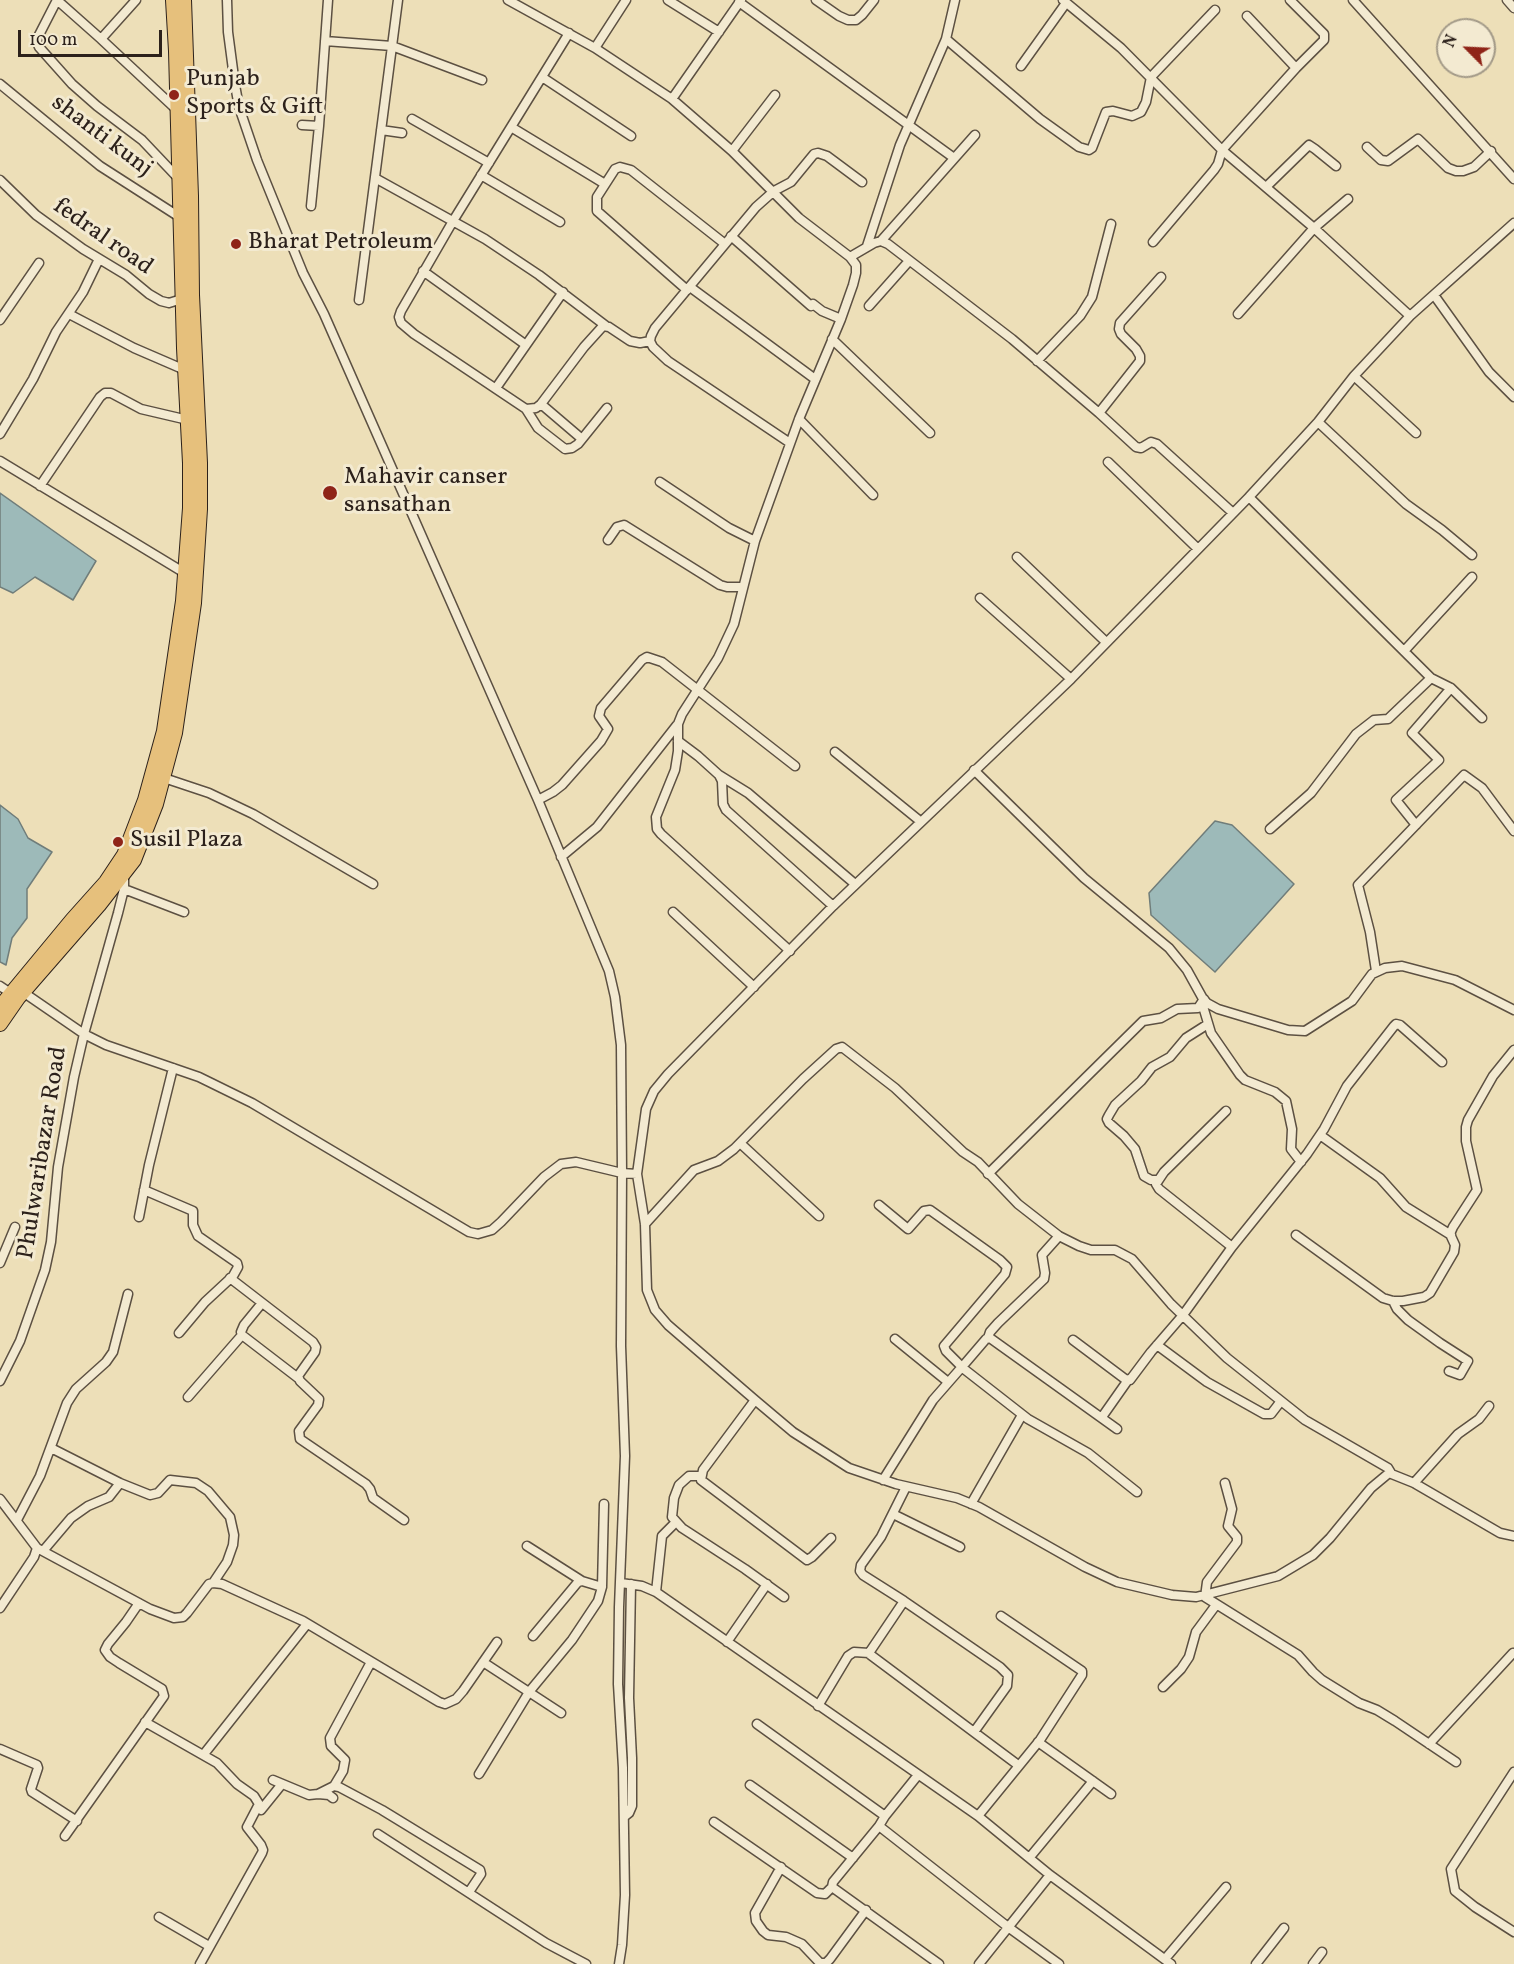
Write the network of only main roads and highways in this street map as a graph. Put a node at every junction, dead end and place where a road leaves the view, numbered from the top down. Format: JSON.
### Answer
{"nodes":[{"id":1,"x":173,"y":0,"type":"edge"},
{"id":2,"x":184,"y":0,"type":"edge"},
{"id":3,"x":187,"y":297,"type":"junction"},
{"id":4,"x":191,"y":577,"type":"junction"},
{"id":5,"x":14,"y":992,"type":"edge"},
{"id":6,"x":0,"y":1007,"type":"edge"},
{"id":7,"x":0,"y":1024,"type":"edge"}],
"edges":[{"from":1,"to":3,"type":"highway"},
{"from":2,"to":3,"type":"highway"},
{"from":3,"to":4,"type":"highway"},
{"from":3,"to":4,"type":"highway"},
{"from":4,"to":5,"type":"highway"},
{"from":4,"to":5,"type":"highway"},
{"from":5,"to":6,"type":"highway"},
{"from":5,"to":7,"type":"highway"}]}
